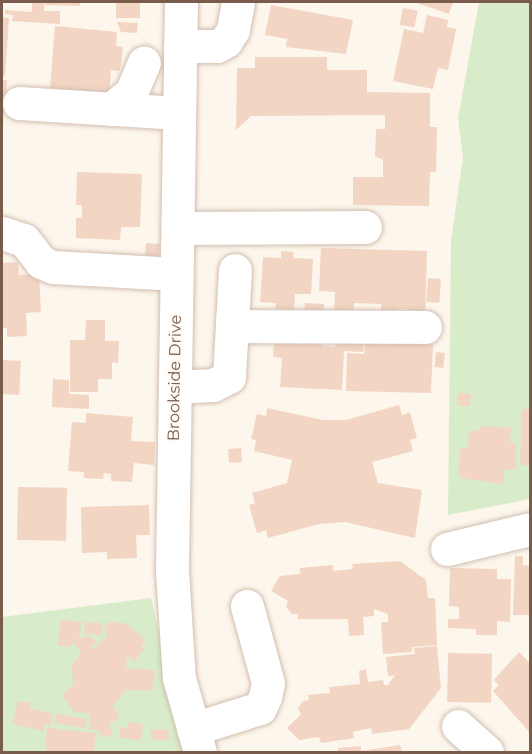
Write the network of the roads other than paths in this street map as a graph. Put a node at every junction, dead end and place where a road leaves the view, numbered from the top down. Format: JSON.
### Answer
{"nodes":[{"id":1,"x":181,"y":2,"type":"edge"},
{"id":2,"x":238,"y":2,"type":"edge"},
{"id":3,"x":180,"y":46,"type":"junction"},
{"id":4,"x":144,"y":63,"type":"dead end"},
{"id":5,"x":19,"y":104,"type":"dead end"},
{"id":6,"x":111,"y":110,"type":"junction"},
{"id":7,"x":179,"y":113,"type":"junction"},
{"id":8,"x":365,"y":227,"type":"dead end"},
{"id":9,"x":177,"y":228,"type":"junction"},
{"id":10,"x":2,"y":233,"type":"edge"},
{"id":11,"x":236,"y":270,"type":"dead end"},
{"id":12,"x":177,"y":274,"type":"junction"},
{"id":13,"x":232,"y":326,"type":"junction"},
{"id":14,"x":426,"y":327,"type":"dead end"},
{"id":15,"x":175,"y":387,"type":"junction"},
{"id":16,"x":531,"y":529,"type":"edge"},
{"id":17,"x":447,"y":549,"type":"dead end"},
{"id":18,"x":247,"y":606,"type":"dead end"},
{"id":19,"x":458,"y":726,"type":"dead end"},
{"id":20,"x":196,"y":741,"type":"edge"},
{"id":21,"x":488,"y":753,"type":"edge"}],
"edges":[{"from":1,"to":3,"type":"street","name":"Brookside Drive"},
{"from":2,"to":3,"type":"street"},
{"from":3,"to":7,"type":"street","name":"Brookside Drive"},
{"from":4,"to":6,"type":"street"},
{"from":5,"to":6,"type":"street"},
{"from":6,"to":7,"type":"street"},
{"from":7,"to":9,"type":"street","name":"Brookside Drive"},
{"from":8,"to":9,"type":"street"},
{"from":9,"to":12,"type":"street","name":"Brookside Drive"},
{"from":10,"to":12,"type":"street"},
{"from":11,"to":13,"type":"street"},
{"from":12,"to":15,"type":"street","name":"Brookside Drive"},
{"from":13,"to":14,"type":"street"},
{"from":13,"to":15,"type":"street"},
{"from":15,"to":20,"type":"street","name":"Brookside Drive"},
{"from":16,"to":17,"type":"street"},
{"from":18,"to":20,"type":"street"},
{"from":19,"to":21,"type":"street"}]}
